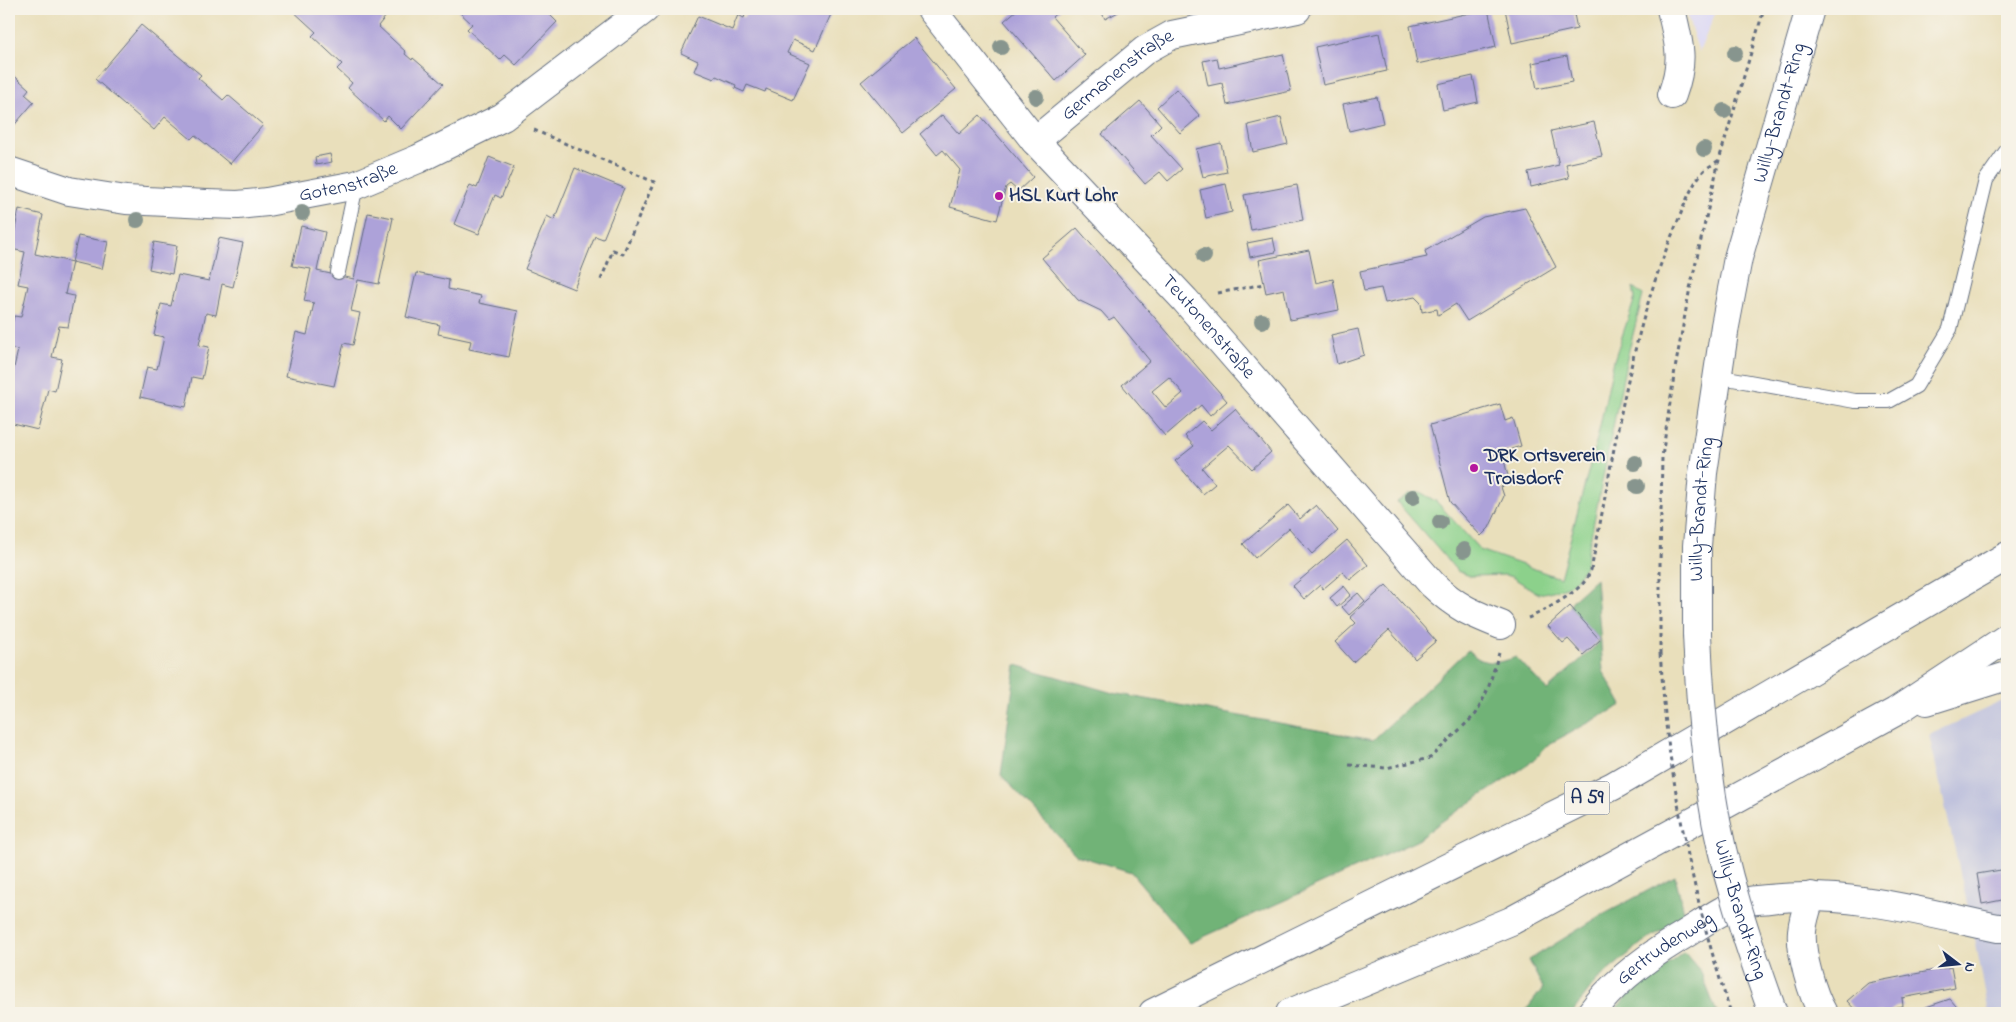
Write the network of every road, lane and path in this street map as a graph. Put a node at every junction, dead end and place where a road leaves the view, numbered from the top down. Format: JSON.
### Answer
{"nodes":[{"id":1,"x":645,"y":9,"type":"edge"},
{"id":2,"x":931,"y":9,"type":"edge"},
{"id":3,"x":1297,"y":9,"type":"edge"},
{"id":4,"x":1671,"y":9,"type":"edge"},
{"id":5,"x":1810,"y":9,"type":"edge"},
{"id":6,"x":1672,"y":95,"type":"dead end"},
{"id":7,"x":503,"y":117,"type":"junction"},
{"id":8,"x":1035,"y":141,"type":"junction"},
{"id":9,"x":2007,"y":150,"type":"edge"},
{"id":10,"x":1719,"y":160,"type":"dead end"},
{"id":11,"x":9,"y":171,"type":"edge"},
{"id":12,"x":356,"y":185,"type":"junction"},
{"id":13,"x":338,"y":272,"type":"dead end"},
{"id":14,"x":600,"y":282,"type":"dead end"},
{"id":15,"x":1264,"y":284,"type":"dead end"},
{"id":16,"x":1185,"y":300,"type":"junction"},
{"id":17,"x":1716,"y":376,"type":"junction"},
{"id":18,"x":2007,"y":556,"type":"edge"},
{"id":19,"x":1501,"y":625,"type":"junction"},
{"id":20,"x":2007,"y":638,"type":"edge"},
{"id":21,"x":2007,"y":676,"type":"edge"},
{"id":22,"x":1895,"y":712,"type":"junction"},
{"id":23,"x":1349,"y":765,"type":"dead end"},
{"id":24,"x":1811,"y":896,"type":"junction"},
{"id":25,"x":2007,"y":928,"type":"edge"},
{"id":26,"x":1153,"y":1013,"type":"edge"},
{"id":27,"x":1290,"y":1013,"type":"edge"},
{"id":28,"x":1591,"y":1013,"type":"edge"},
{"id":29,"x":1773,"y":1013,"type":"edge"},
{"id":30,"x":1823,"y":1013,"type":"edge"}],
"edges":[{"from":1,"to":7,"type":"main road","name":"Gotenstraße"},
{"from":2,"to":8,"type":"main road","name":"Teutonenstraße"},
{"from":3,"to":8,"type":"main road","name":"Germanenstraße"},
{"from":4,"to":6,"type":"main road"},
{"from":5,"to":17,"type":"main road","name":"Willy-Brandt-Ring"},
{"from":7,"to":12,"type":"main road","name":"Gotenstraße"},
{"from":7,"to":14,"type":"path"},
{"from":8,"to":16,"type":"main road","name":"Teutonenstraße"},
{"from":9,"to":17,"type":"lane"},
{"from":10,"to":19,"type":"path"},
{"from":11,"to":12,"type":"main road","name":"Gotenstraße"},
{"from":12,"to":13,"type":"lane"},
{"from":15,"to":16,"type":"path"},
{"from":16,"to":19,"type":"main road","name":"Teutonenstraße"},
{"from":17,"to":29,"type":"main road","name":"Willy-Brandt-Ring","bridge":true},
{"from":18,"to":26,"type":"main road","number":"A 59"},
{"from":19,"to":23,"type":"path"},
{"from":20,"to":22,"type":"main road"},
{"from":21,"to":22,"type":"main road"},
{"from":22,"to":27,"type":"main road"},
{"from":24,"to":25,"type":"main road","name":"Gertrudenweg"},
{"from":24,"to":28,"type":"main road","name":"Gertrudenweg"},
{"from":24,"to":30,"type":"main road"}]}
